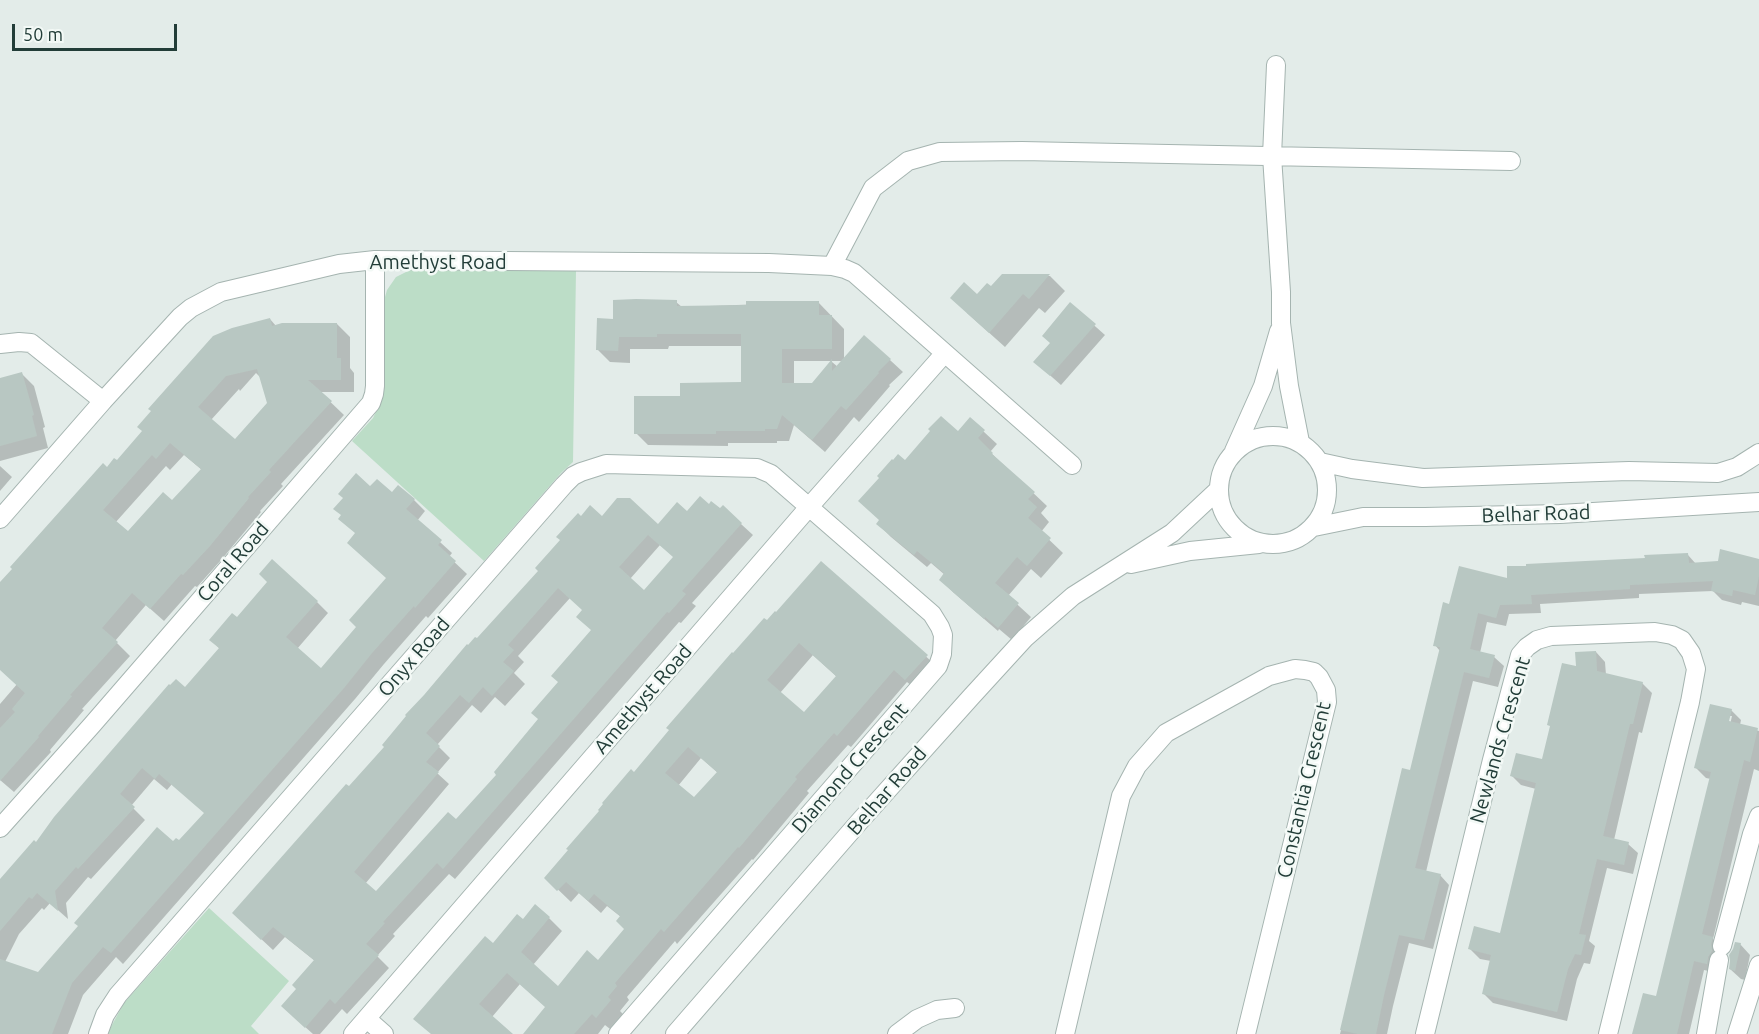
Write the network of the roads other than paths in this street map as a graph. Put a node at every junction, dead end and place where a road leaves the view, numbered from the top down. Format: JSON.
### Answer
{"nodes":[{"id":1,"x":1276,"y":65,"type":"dead end"},
{"id":2,"x":1272,"y":156,"type":"junction"},
{"id":3,"x":1511,"y":161,"type":"dead end"},
{"id":4,"x":375,"y":260,"type":"junction"},
{"id":5,"x":832,"y":266,"type":"junction"},
{"id":6,"x":1281,"y":323,"type":"junction"},
{"id":7,"x":0,"y":344,"type":"edge"},
{"id":8,"x":944,"y":354,"type":"junction"},
{"id":9,"x":103,"y":401,"type":"junction"},
{"id":10,"x":1300,"y":442,"type":"junction"},
{"id":11,"x":1234,"y":451,"type":"junction"},
{"id":12,"x":1759,"y":453,"type":"edge"},
{"id":13,"x":1320,"y":462,"type":"junction"},
{"id":14,"x":1072,"y":465,"type":"dead end"},
{"id":15,"x":1218,"y":490,"type":"junction"},
{"id":16,"x":1759,"y":502,"type":"edge"},
{"id":17,"x":809,"y":507,"type":"junction"},
{"id":18,"x":0,"y":519,"type":"edge"},
{"id":19,"x":1314,"y":527,"type":"junction"},
{"id":20,"x":1259,"y":544,"type":"junction"},
{"id":21,"x":1118,"y":567,"type":"junction"},
{"id":22,"x":1759,"y":816,"type":"edge"},
{"id":23,"x":0,"y":828,"type":"edge"},
{"id":24,"x":1759,"y":965,"type":"edge"},
{"id":25,"x":955,"y":1008,"type":"dead end"},
{"id":26,"x":367,"y":1018,"type":"junction"},
{"id":27,"x":98,"y":1034,"type":"edge"},
{"id":28,"x":353,"y":1034,"type":"edge"},
{"id":29,"x":384,"y":1034,"type":"edge"},
{"id":30,"x":618,"y":1034,"type":"edge"},
{"id":31,"x":675,"y":1034,"type":"edge"},
{"id":32,"x":897,"y":1034,"type":"edge"},
{"id":33,"x":1065,"y":1034,"type":"edge"},
{"id":34,"x":1246,"y":1034,"type":"edge"},
{"id":35,"x":1425,"y":1034,"type":"edge"},
{"id":36,"x":1608,"y":1034,"type":"edge"},
{"id":37,"x":1707,"y":1034,"type":"edge"},
{"id":38,"x":1737,"y":1034,"type":"edge"}],
"edges":[{"from":1,"to":2,"type":"street"},
{"from":2,"to":3,"type":"street"},
{"from":2,"to":5,"type":"street"},
{"from":2,"to":6,"type":"street"},
{"from":4,"to":5,"type":"street","name":"Amethyst Road"},
{"from":4,"to":9,"type":"street","name":"Amethyst Road"},
{"from":4,"to":23,"type":"street","name":"Coral Road"},
{"from":5,"to":8,"type":"street","name":"Amethyst Road"},
{"from":6,"to":10,"type":"street"},
{"from":6,"to":11,"type":"street"},
{"from":7,"to":9,"type":"street"},
{"from":8,"to":14,"type":"street","name":"Amethyst Road"},
{"from":8,"to":17,"type":"street","name":"Amethyst Road"},
{"from":9,"to":18,"type":"street","name":"Amethyst Road"},
{"from":10,"to":11,"type":"street"},
{"from":10,"to":13,"type":"street"},
{"from":11,"to":15,"type":"street"},
{"from":12,"to":13,"type":"street","name":"Belhar Road"},
{"from":13,"to":19,"type":"street"},
{"from":15,"to":20,"type":"street"},
{"from":15,"to":21,"type":"street","name":"Belhar Road"},
{"from":16,"to":19,"type":"street","name":"Belhar Road"},
{"from":17,"to":26,"type":"street","name":"Amethyst Road"},
{"from":17,"to":27,"type":"street","name":"Onyx Road"},
{"from":17,"to":30,"type":"street","name":"Diamond Crescent"},
{"from":19,"to":20,"type":"street"},
{"from":20,"to":21,"type":"street","name":"Belhar Road"},
{"from":21,"to":31,"type":"street","name":"Belhar Road"},
{"from":22,"to":37,"type":"street"},
{"from":24,"to":38,"type":"street"},
{"from":25,"to":32,"type":"street"},
{"from":26,"to":28,"type":"street","name":"Amethyst Road"},
{"from":26,"to":29,"type":"street"},
{"from":33,"to":34,"type":"street","name":"Constantia Crescent"},
{"from":35,"to":36,"type":"street","name":"Newlands Crescent"}]}
